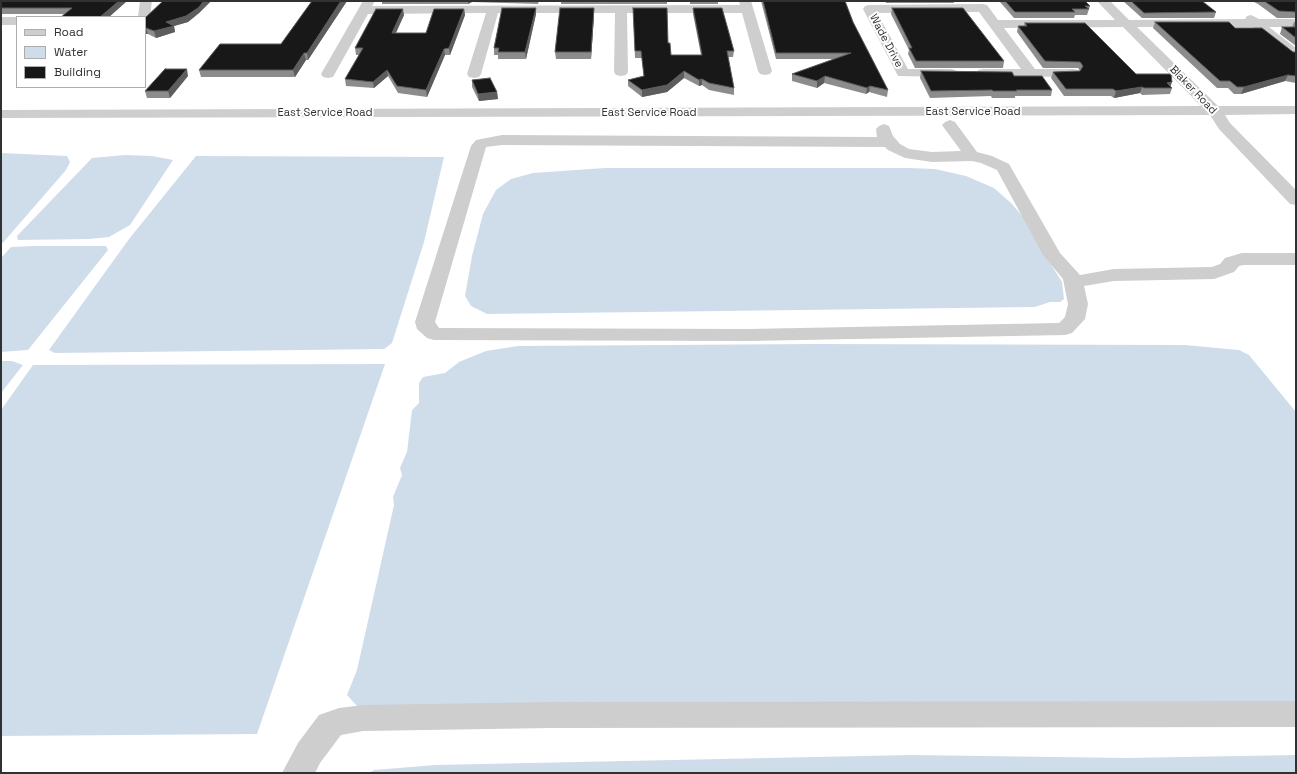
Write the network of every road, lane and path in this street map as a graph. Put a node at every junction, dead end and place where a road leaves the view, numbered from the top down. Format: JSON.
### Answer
{"nodes":[{"id":1,"x":146,"y":1,"type":"edge"},
{"id":2,"x":1104,"y":1,"type":"edge"},
{"id":3,"x":746,"y":5,"type":"edge"},
{"id":4,"x":366,"y":6,"type":"edge"},
{"id":5,"x":621,"y":9,"type":"junction"},
{"id":6,"x":493,"y":10,"type":"junction"},
{"id":7,"x":1241,"y":11,"type":"dead end"},
{"id":8,"x":144,"y":16,"type":"edge"},
{"id":9,"x":1,"y":21,"type":"edge"},
{"id":10,"x":16,"y":21,"type":"edge"},
{"id":11,"x":1255,"y":22,"type":"junction"},
{"id":12,"x":1127,"y":23,"type":"junction"},
{"id":13,"x":1296,"y":23,"type":"edge"},
{"id":14,"x":995,"y":24,"type":"junction"},
{"id":15,"x":1296,"y":54,"type":"edge"},
{"id":16,"x":765,"y":71,"type":"dead end"},
{"id":17,"x":621,"y":72,"type":"dead end"},
{"id":18,"x":1031,"y":73,"type":"junction"},
{"id":19,"x":1073,"y":73,"type":"edge"},
{"id":20,"x":328,"y":74,"type":"dead end"},
{"id":21,"x":474,"y":74,"type":"dead end"},
{"id":22,"x":1296,"y":110,"type":"edge"},
{"id":23,"x":1215,"y":111,"type":"junction"},
{"id":24,"x":1,"y":114,"type":"edge"},
{"id":25,"x":947,"y":119,"type":"junction"},
{"id":26,"x":889,"y":142,"type":"junction"},
{"id":27,"x":972,"y":156,"type":"junction"},
{"id":28,"x":1296,"y":200,"type":"edge"},
{"id":29,"x":1296,"y":259,"type":"edge"},
{"id":30,"x":1073,"y":282,"type":"junction"},
{"id":31,"x":1296,"y":714,"type":"edge"},
{"id":32,"x":298,"y":773,"type":"edge"}],
"edges":[{"from":1,"to":8,"type":"street"},
{"from":2,"to":12,"type":"street","name":"Blaker Road"},
{"from":3,"to":5,"type":"street"},
{"from":3,"to":16,"type":"street"},
{"from":4,"to":6,"type":"street"},
{"from":4,"to":20,"type":"street"},
{"from":5,"to":6,"type":"street"},
{"from":5,"to":17,"type":"street"},
{"from":6,"to":21,"type":"street"},
{"from":7,"to":11,"type":"street"},
{"from":9,"to":10,"type":"street"},
{"from":11,"to":12,"type":"street"},
{"from":11,"to":13,"type":"street"},
{"from":11,"to":15,"type":"street"},
{"from":12,"to":14,"type":"street"},
{"from":12,"to":23,"type":"street","name":"Blaker Road"},
{"from":14,"to":18,"type":"street"},
{"from":14,"to":18,"type":"street","name":"Wade Drive"},
{"from":18,"to":19,"type":"street"},
{"from":22,"to":23,"type":"street","name":"East Service Road"},
{"from":23,"to":25,"type":"street","name":"East Service Road"},
{"from":23,"to":28,"type":"street","name":"Blaker Road"},
{"from":24,"to":25,"type":"street","name":"East Service Road"},
{"from":25,"to":26,"type":"street"},
{"from":25,"to":27,"type":"street"},
{"from":26,"to":27,"type":"street"},
{"from":26,"to":30,"type":"street"},
{"from":27,"to":30,"type":"street"},
{"from":29,"to":30,"type":"street"},
{"from":31,"to":32,"type":"street"}]}
